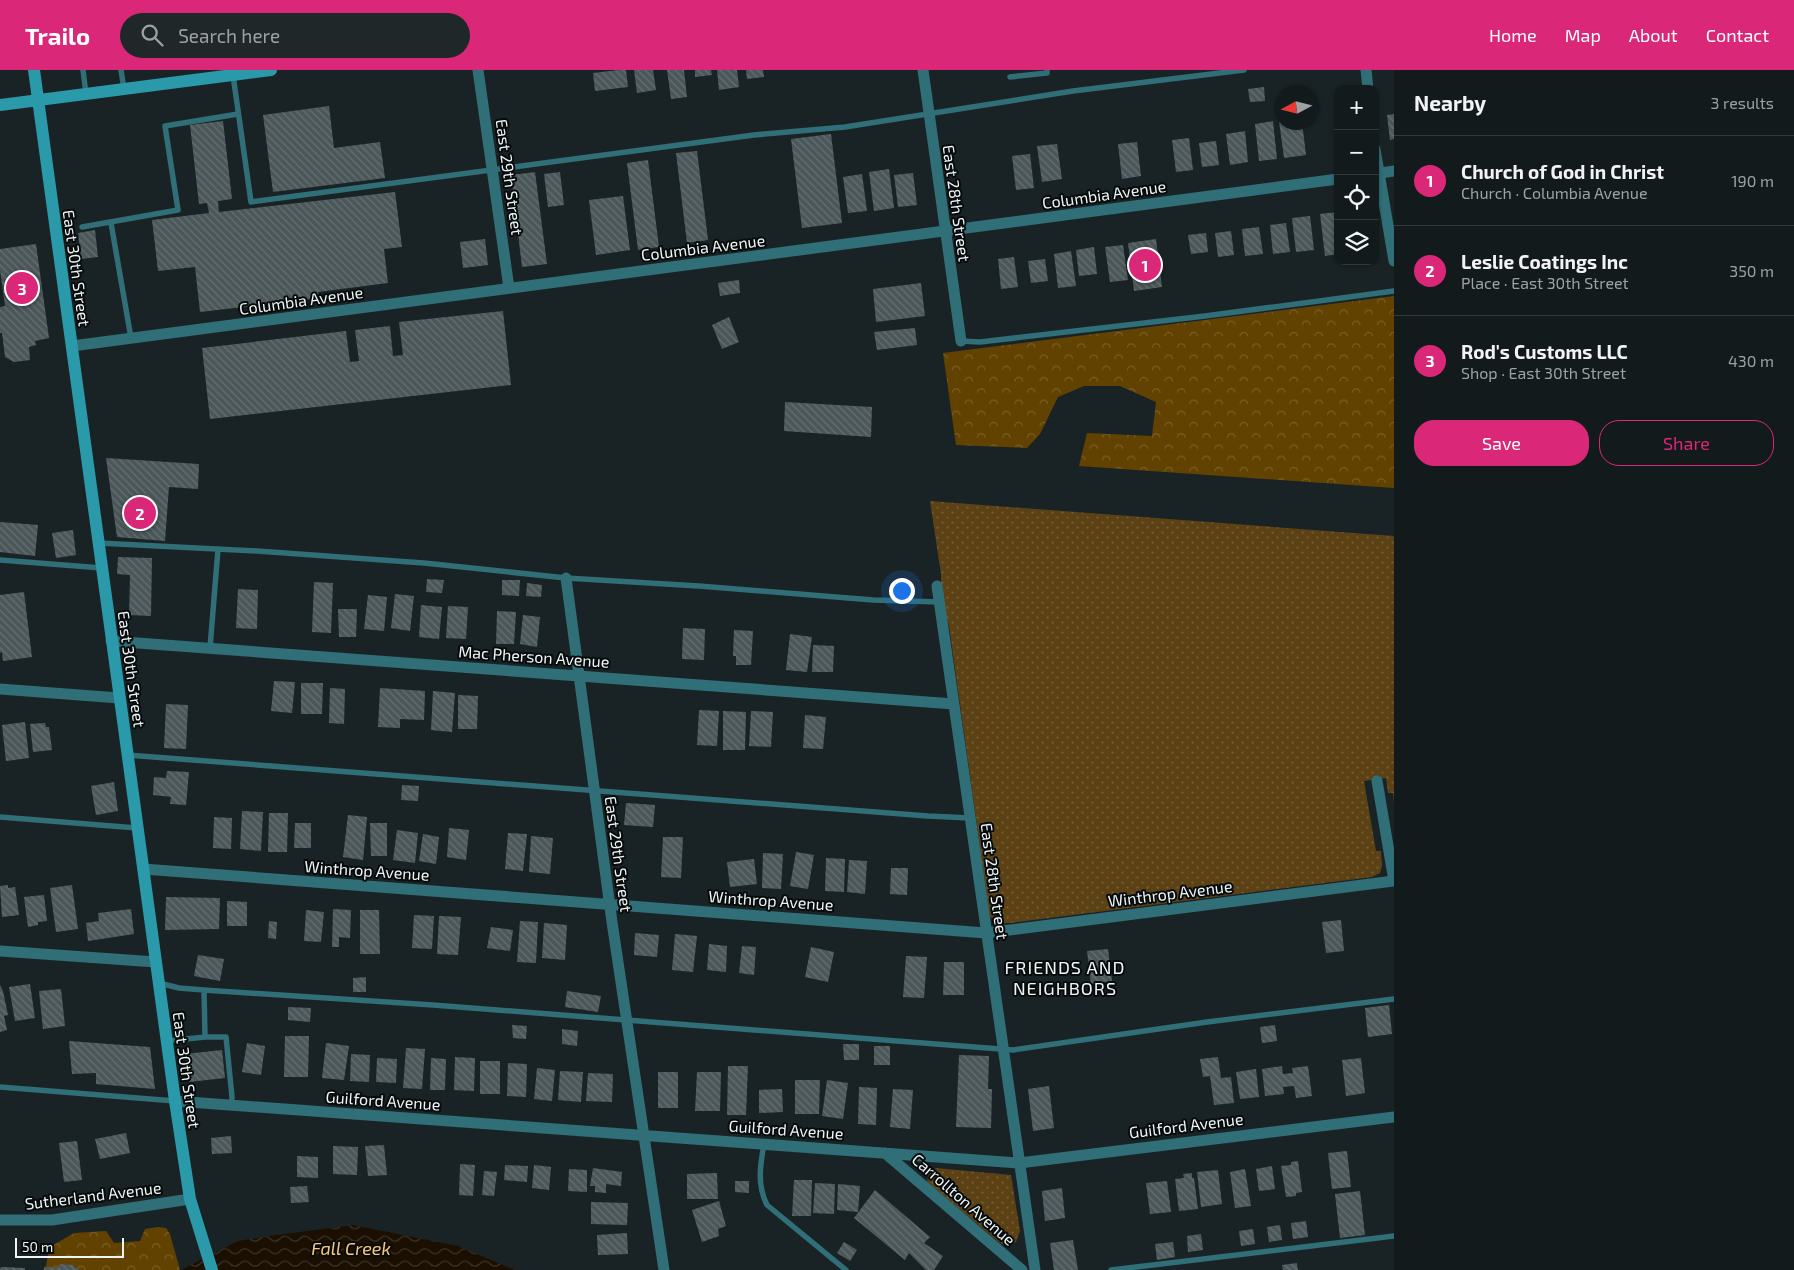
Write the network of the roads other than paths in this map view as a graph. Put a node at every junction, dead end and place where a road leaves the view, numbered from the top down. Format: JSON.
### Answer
{"nodes":[{"id":1,"x":34,"y":70,"type":"edge"},
{"id":2,"x":83,"y":70,"type":"edge"},
{"id":3,"x":121,"y":70,"type":"edge"},
{"id":4,"x":271,"y":70,"type":"edge"},
{"id":5,"x":478,"y":70,"type":"edge"},
{"id":6,"x":923,"y":70,"type":"edge"},
{"id":7,"x":1047,"y":70,"type":"edge"},
{"id":8,"x":1244,"y":70,"type":"edge"},
{"id":9,"x":1366,"y":70,"type":"edge"},
{"id":10,"x":232,"y":75,"type":"junction"},
{"id":11,"x":1010,"y":77,"type":"dead end"},
{"id":12,"x":1368,"y":85,"type":"edge"},
{"id":13,"x":124,"y":89,"type":"junction"},
{"id":14,"x":86,"y":94,"type":"junction"},
{"id":15,"x":38,"y":100,"type":"junction"},
{"id":16,"x":0,"y":105,"type":"edge"},
{"id":17,"x":929,"y":113,"type":"junction"},
{"id":18,"x":238,"y":114,"type":"junction"},
{"id":19,"x":492,"y":170,"type":"junction"},
{"id":20,"x":1394,"y":171,"type":"edge"},
{"id":21,"x":1379,"y":174,"type":"edge"},
{"id":22,"x":1377,"y":175,"type":"edge"},
{"id":23,"x":1334,"y":180,"type":"edge"},
{"id":24,"x":111,"y":222,"type":"junction"},
{"id":25,"x":82,"y":227,"type":"dead end"},
{"id":26,"x":944,"y":232,"type":"junction"},
{"id":27,"x":1394,"y":262,"type":"edge"},
{"id":28,"x":509,"y":288,"type":"junction"},
{"id":29,"x":1394,"y":291,"type":"edge"},
{"id":30,"x":130,"y":338,"type":"junction"},
{"id":31,"x":961,"y":341,"type":"joint"},
{"id":32,"x":72,"y":346,"type":"junction"},
{"id":33,"x":98,"y":543,"type":"junction"},
{"id":34,"x":218,"y":549,"type":"junction"},
{"id":35,"x":0,"y":560,"type":"edge"},
{"id":36,"x":102,"y":568,"type":"junction"},
{"id":37,"x":566,"y":578,"type":"junction"},
{"id":38,"x":937,"y":586,"type":"dead end"},
{"id":39,"x":940,"y":602,"type":"junction"},
{"id":40,"x":111,"y":641,"type":"junction"},
{"id":41,"x":210,"y":648,"type":"junction"},
{"id":42,"x":579,"y":675,"type":"junction"},
{"id":43,"x":0,"y":689,"type":"edge"},
{"id":44,"x":120,"y":698,"type":"junction"},
{"id":45,"x":954,"y":704,"type":"junction"},
{"id":46,"x":127,"y":755,"type":"junction"},
{"id":47,"x":1377,"y":781,"type":"dead end"},
{"id":48,"x":595,"y":791,"type":"junction"},
{"id":49,"x":0,"y":817,"type":"edge"},
{"id":50,"x":970,"y":818,"type":"junction"},
{"id":51,"x":137,"y":828,"type":"junction"},
{"id":52,"x":143,"y":869,"type":"junction"},
{"id":53,"x":1394,"y":881,"type":"edge"},
{"id":54,"x":610,"y":905,"type":"junction"},
{"id":55,"x":986,"y":933,"type":"junction"},
{"id":56,"x":0,"y":951,"type":"edge"},
{"id":57,"x":156,"y":962,"type":"junction"},
{"id":58,"x":158,"y":983,"type":"junction"},
{"id":59,"x":204,"y":990,"type":"junction"},
{"id":60,"x":1394,"y":999,"type":"edge"},
{"id":61,"x":627,"y":1020,"type":"junction"},
{"id":62,"x":205,"y":1037,"type":"junction"},
{"id":63,"x":167,"y":1041,"type":"junction"},
{"id":64,"x":1003,"y":1049,"type":"junction"},
{"id":65,"x":0,"y":1086,"type":"edge"},
{"id":66,"x":175,"y":1101,"type":"junction"},
{"id":67,"x":231,"y":1105,"type":"junction"},
{"id":68,"x":1394,"y":1117,"type":"edge"},
{"id":69,"x":644,"y":1135,"type":"junction"},
{"id":70,"x":764,"y":1144,"type":"junction"},
{"id":71,"x":885,"y":1153,"type":"junction"},
{"id":72,"x":1019,"y":1163,"type":"junction"},
{"id":73,"x":190,"y":1199,"type":"junction"},
{"id":74,"x":0,"y":1220,"type":"edge"},
{"id":75,"x":1394,"y":1236,"type":"edge"},
{"id":76,"x":212,"y":1270,"type":"edge"},
{"id":77,"x":664,"y":1270,"type":"edge"},
{"id":78,"x":846,"y":1270,"type":"edge"},
{"id":79,"x":1022,"y":1270,"type":"edge"},
{"id":80,"x":1035,"y":1270,"type":"edge"},
{"id":81,"x":1111,"y":1270,"type":"edge"}],
"edges":[{"from":1,"to":15,"type":"main road","name":"East 30th Street"},
{"from":2,"to":14,"type":"lane"},
{"from":3,"to":13,"type":"lane"},
{"from":4,"to":10,"type":"main road"},
{"from":5,"to":19,"type":"street","name":"East 29th Street"},
{"from":6,"to":17,"type":"street","name":"East 28th Street"},
{"from":7,"to":11,"type":"lane"},
{"from":8,"to":17,"type":"lane"},
{"from":9,"to":12,"type":"street"},
{"from":10,"to":13,"type":"main road"},
{"from":10,"to":18,"type":"lane"},
{"from":13,"to":14,"type":"main road"},
{"from":14,"to":15,"type":"main road"},
{"from":15,"to":16,"type":"main road"},
{"from":15,"to":32,"type":"main road","name":"East 30th Street"},
{"from":17,"to":19,"type":"lane"},
{"from":17,"to":26,"type":"street","name":"East 28th Street"},
{"from":18,"to":19,"type":"lane"},
{"from":18,"to":24,"type":"lane"},
{"from":19,"to":28,"type":"street","name":"East 29th Street"},
{"from":20,"to":21,"type":"street"},
{"from":22,"to":27,"type":"street"},
{"from":23,"to":26,"type":"street","name":"Columbia Avenue"},
{"from":24,"to":25,"type":"lane"},
{"from":24,"to":30,"type":"lane"},
{"from":26,"to":28,"type":"street","name":"Columbia Avenue"},
{"from":26,"to":31,"type":"street","name":"East 28th Street"},
{"from":28,"to":30,"type":"street","name":"Columbia Avenue"},
{"from":29,"to":31,"type":"lane"},
{"from":30,"to":32,"type":"street","name":"Columbia Avenue"},
{"from":32,"to":33,"type":"main road","name":"East 30th Street"},
{"from":33,"to":34,"type":"lane"},
{"from":33,"to":36,"type":"main road","name":"East 30th Street"},
{"from":34,"to":37,"type":"lane"},
{"from":34,"to":41,"type":"lane"},
{"from":35,"to":36,"type":"lane"},
{"from":36,"to":40,"type":"main road","name":"East 30th Street"},
{"from":37,"to":39,"type":"lane"},
{"from":37,"to":42,"type":"street","name":"East 29th Street"},
{"from":38,"to":39,"type":"street","name":"East 28th Street"},
{"from":39,"to":45,"type":"street","name":"East 28th Street"},
{"from":40,"to":41,"type":"street","name":"Mac Pherson Avenue"},
{"from":40,"to":44,"type":"main road","name":"East 30th Street"},
{"from":41,"to":42,"type":"street","name":"Mac Pherson Avenue"},
{"from":42,"to":45,"type":"street","name":"Mac Pherson Avenue"},
{"from":42,"to":48,"type":"street","name":"East 29th Street"},
{"from":43,"to":44,"type":"street"},
{"from":44,"to":46,"type":"main road","name":"East 30th Street"},
{"from":45,"to":50,"type":"street","name":"East 28th Street"},
{"from":46,"to":48,"type":"lane"},
{"from":46,"to":51,"type":"main road","name":"East 30th Street"},
{"from":47,"to":53,"type":"street"},
{"from":48,"to":50,"type":"lane"},
{"from":48,"to":54,"type":"street","name":"East 29th Street"},
{"from":49,"to":51,"type":"lane"},
{"from":50,"to":55,"type":"street","name":"East 28th Street"},
{"from":51,"to":52,"type":"main road","name":"East 30th Street"},
{"from":52,"to":54,"type":"street","name":"Winthrop Avenue"},
{"from":52,"to":57,"type":"main road","name":"East 30th Street"},
{"from":53,"to":55,"type":"street","name":"Winthrop Avenue"},
{"from":54,"to":55,"type":"street","name":"Winthrop Avenue"},
{"from":54,"to":61,"type":"street","name":"East 29th Street"},
{"from":55,"to":64,"type":"street","name":"East 28th Street"},
{"from":56,"to":57,"type":"street"},
{"from":57,"to":58,"type":"main road","name":"East 30th Street"},
{"from":58,"to":59,"type":"lane"},
{"from":58,"to":63,"type":"main road","name":"East 30th Street"},
{"from":59,"to":61,"type":"lane"},
{"from":59,"to":62,"type":"lane"},
{"from":60,"to":64,"type":"lane"},
{"from":61,"to":64,"type":"lane"},
{"from":61,"to":69,"type":"street","name":"East 29th Street"},
{"from":62,"to":63,"type":"lane"},
{"from":62,"to":67,"type":"lane"},
{"from":63,"to":66,"type":"main road","name":"East 30th Street"},
{"from":64,"to":72,"type":"street","name":"East 28th Street"},
{"from":65,"to":66,"type":"lane"},
{"from":66,"to":67,"type":"street","name":"Guilford Avenue"},
{"from":66,"to":73,"type":"main road","name":"East 30th Street"},
{"from":67,"to":69,"type":"street","name":"Guilford Avenue"},
{"from":68,"to":72,"type":"street","name":"Guilford Avenue"},
{"from":69,"to":70,"type":"street","name":"Guilford Avenue"},
{"from":69,"to":77,"type":"street"},
{"from":70,"to":71,"type":"street","name":"Guilford Avenue"},
{"from":70,"to":78,"type":"lane"},
{"from":71,"to":72,"type":"street","name":"Guilford Avenue"},
{"from":71,"to":79,"type":"street","name":"Carrollton Avenue"},
{"from":72,"to":80,"type":"street","name":"East 28th Street"},
{"from":73,"to":74,"type":"street","name":"Sutherland Avenue"},
{"from":73,"to":76,"type":"main road","name":"East 30th Street"},
{"from":75,"to":81,"type":"lane"}]}
